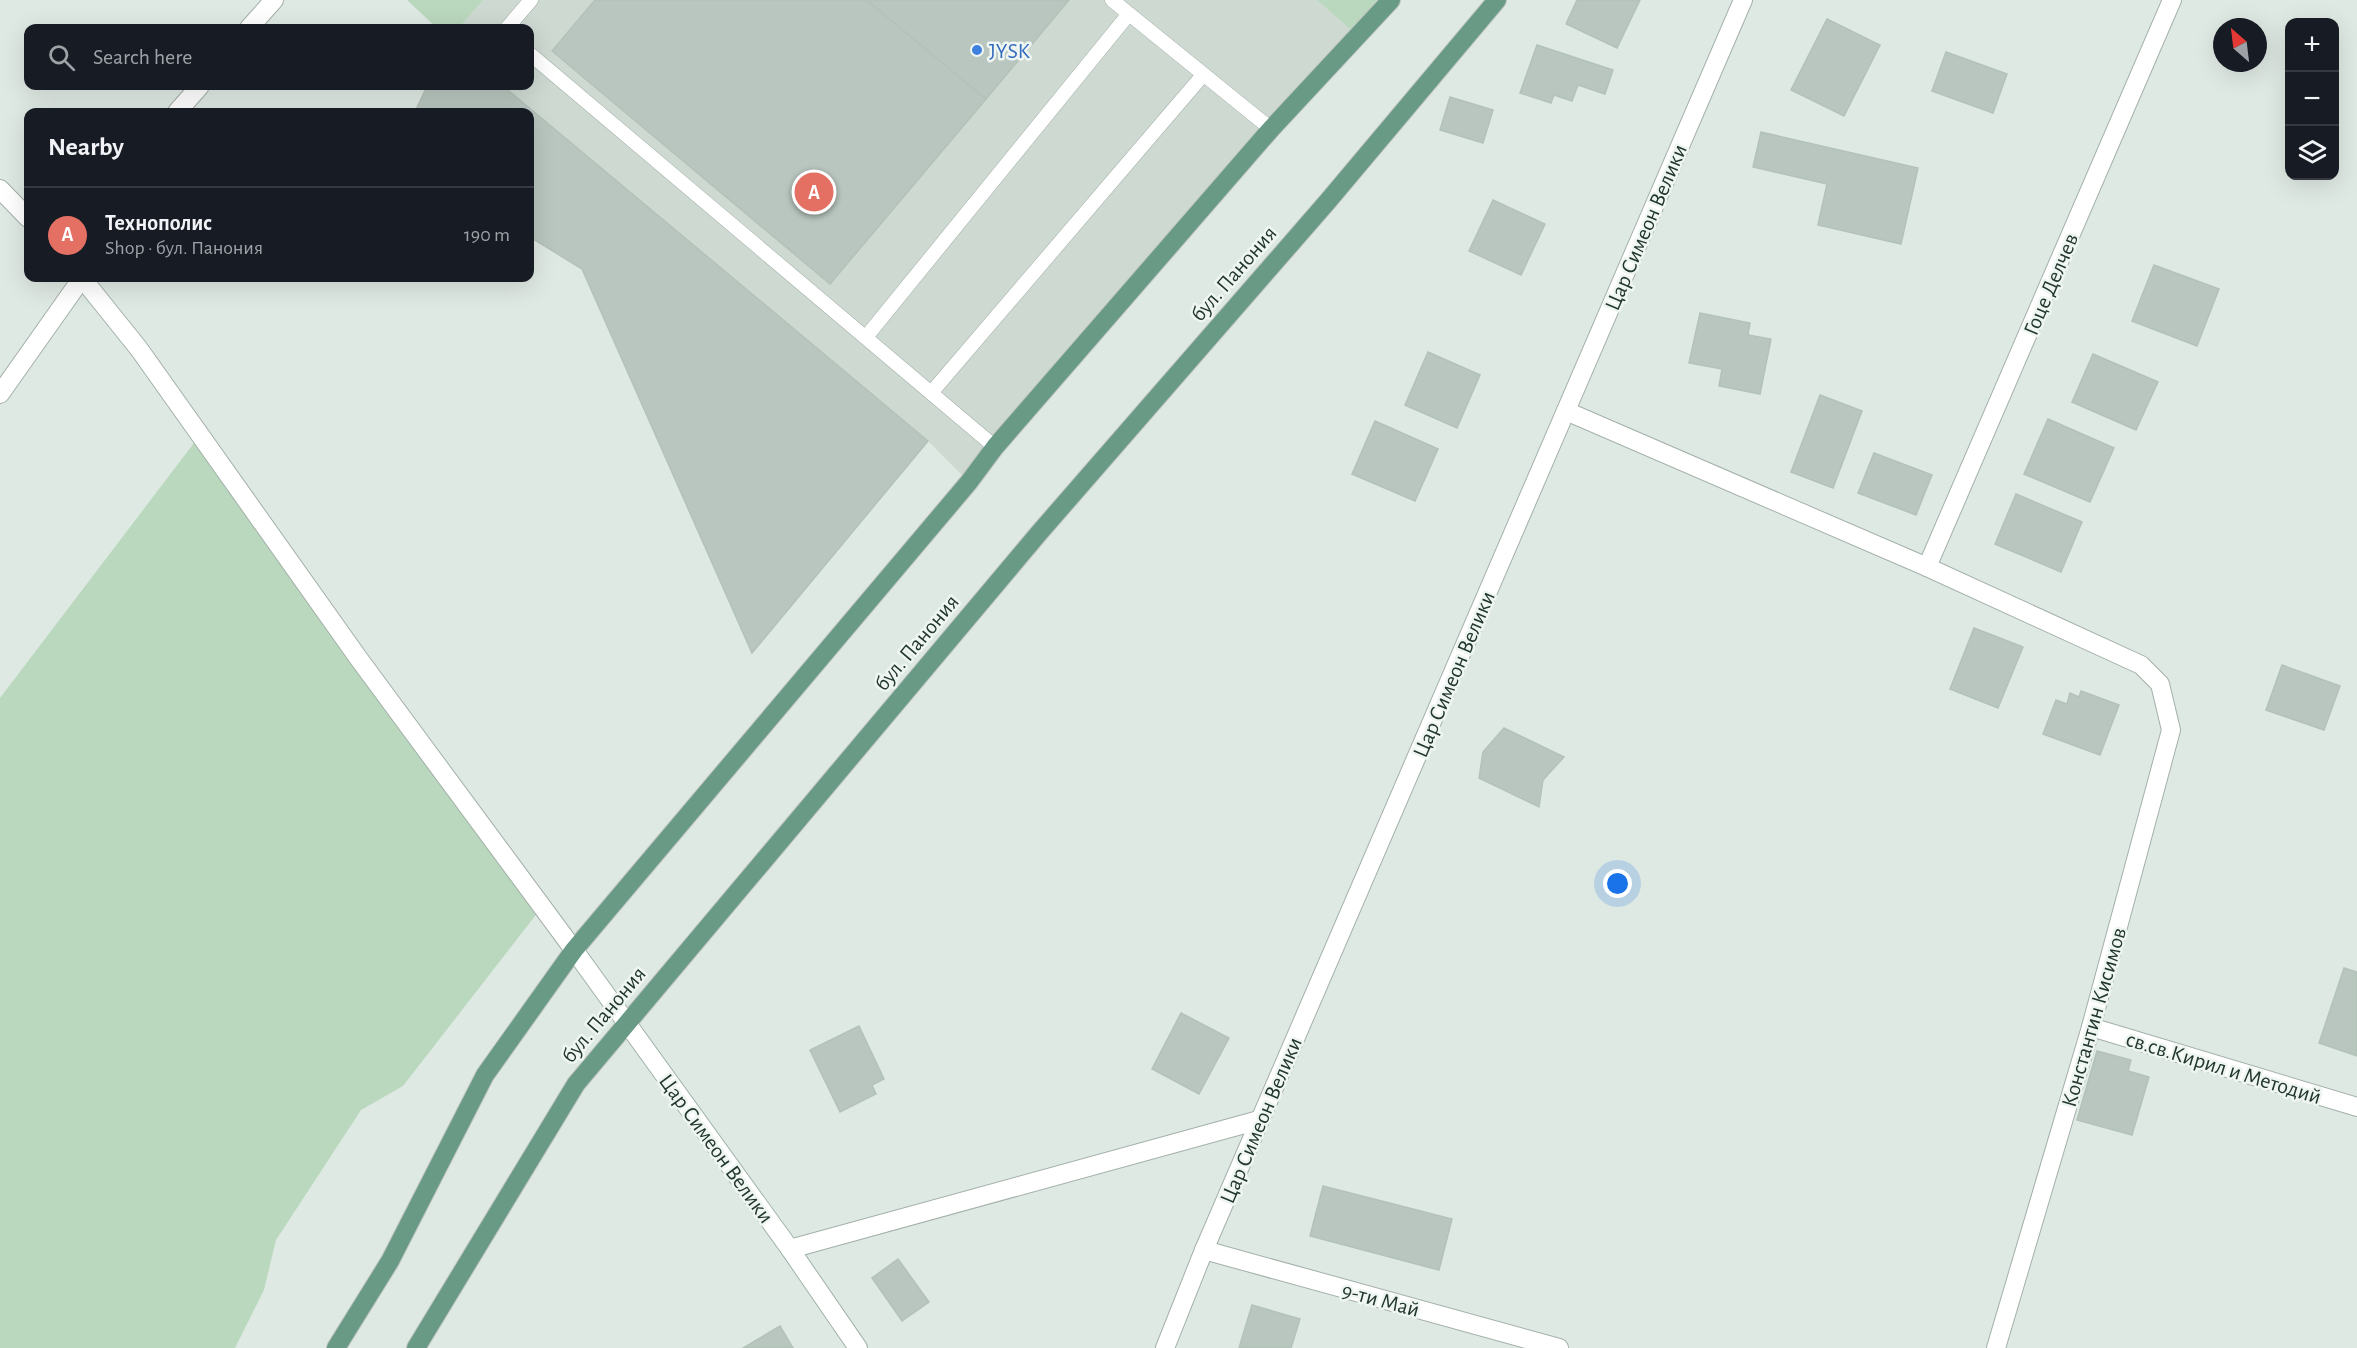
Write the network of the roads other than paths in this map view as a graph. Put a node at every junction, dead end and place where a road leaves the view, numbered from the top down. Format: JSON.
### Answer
{"nodes":[{"id":1,"x":274,"y":0,"type":"edge"},
{"id":2,"x":531,"y":0,"type":"edge"},
{"id":3,"x":1112,"y":0,"type":"edge"},
{"id":4,"x":1391,"y":0,"type":"edge"},
{"id":5,"x":1497,"y":0,"type":"edge"},
{"id":6,"x":1743,"y":0,"type":"edge"},
{"id":7,"x":2172,"y":0,"type":"edge"},
{"id":8,"x":1128,"y":15,"type":"junction"},
{"id":9,"x":253,"y":24,"type":"edge"},
{"id":10,"x":510,"y":24,"type":"edge"},
{"id":11,"x":534,"y":57,"type":"edge"},
{"id":12,"x":1203,"y":75,"type":"junction"},
{"id":13,"x":197,"y":90,"type":"edge"},
{"id":14,"x":181,"y":108,"type":"edge"},
{"id":15,"x":1271,"y":129,"type":"junction"},
{"id":16,"x":0,"y":189,"type":"edge"},
{"id":17,"x":24,"y":214,"type":"edge"},
{"id":18,"x":79,"y":282,"type":"edge"},
{"id":19,"x":85,"y":282,"type":"edge"},
{"id":20,"x":866,"y":337,"type":"junction"},
{"id":21,"x":931,"y":393,"type":"junction"},
{"id":22,"x":0,"y":394,"type":"edge"},
{"id":23,"x":1566,"y":411,"type":"junction"},
{"id":24,"x":995,"y":447,"type":"junction"},
{"id":25,"x":1927,"y":567,"type":"junction"},
{"id":26,"x":574,"y":950,"type":"junction"},
{"id":27,"x":627,"y":1023,"type":"junction"},
{"id":28,"x":2091,"y":1027,"type":"junction"},
{"id":29,"x":2357,"y":1107,"type":"edge"},
{"id":30,"x":1259,"y":1120,"type":"junction"},
{"id":31,"x":790,"y":1249,"type":"junction"},
{"id":32,"x":1204,"y":1250,"type":"junction"},
{"id":33,"x":336,"y":1348,"type":"edge"},
{"id":34,"x":416,"y":1348,"type":"edge"},
{"id":35,"x":858,"y":1348,"type":"edge"},
{"id":36,"x":1165,"y":1348,"type":"edge"},
{"id":37,"x":1558,"y":1348,"type":"edge"},
{"id":38,"x":1996,"y":1348,"type":"edge"}],
"edges":[{"from":1,"to":9,"type":"street"},
{"from":2,"to":10,"type":"lane"},
{"from":3,"to":8,"type":"lane"},
{"from":4,"to":15,"type":"main road"},
{"from":5,"to":27,"type":"main road","name":"бул. Панония"},
{"from":6,"to":23,"type":"street","name":"Цар Симеон Велики"},
{"from":7,"to":25,"type":"street","name":"Гоце Делчев"},
{"from":8,"to":12,"type":"lane"},
{"from":8,"to":20,"type":"lane"},
{"from":11,"to":20,"type":"lane"},
{"from":12,"to":15,"type":"lane"},
{"from":12,"to":21,"type":"lane"},
{"from":13,"to":14,"type":"street"},
{"from":15,"to":24,"type":"main road"},
{"from":16,"to":17,"type":"street"},
{"from":18,"to":22,"type":"street"},
{"from":19,"to":26,"type":"street","name":"Цар Симеон Велики"},
{"from":20,"to":21,"type":"lane"},
{"from":21,"to":24,"type":"lane"},
{"from":23,"to":25,"type":"street"},
{"from":23,"to":30,"type":"street","name":"Цар Симеон Велики"},
{"from":24,"to":26,"type":"main road"},
{"from":25,"to":28,"type":"street","name":"Константин Кисимов"},
{"from":26,"to":27,"type":"street","name":"Цар Симеон Велики"},
{"from":26,"to":33,"type":"main road"},
{"from":27,"to":31,"type":"street","name":"Цар Симеон Велики"},
{"from":27,"to":34,"type":"main road","name":"бул. Панония"},
{"from":28,"to":29,"type":"street","name":"св.св.Кирил и Методий"},
{"from":28,"to":38,"type":"street","name":"Константин Кисимов"},
{"from":30,"to":31,"type":"street"},
{"from":30,"to":32,"type":"street","name":"Цар Симеон Велики"},
{"from":31,"to":35,"type":"street","name":"Цар Симеон Велики"},
{"from":32,"to":36,"type":"street","name":"Цар Симеон Велики"},
{"from":32,"to":37,"type":"street","name":"9-ти Май"}]}
